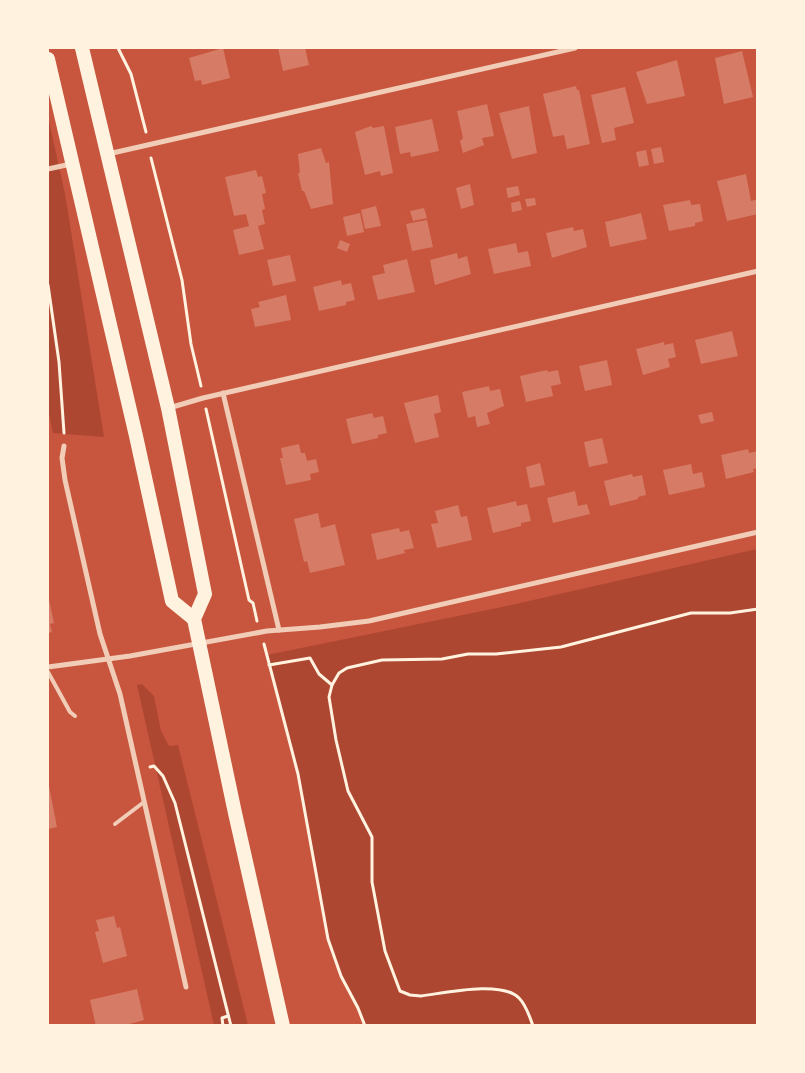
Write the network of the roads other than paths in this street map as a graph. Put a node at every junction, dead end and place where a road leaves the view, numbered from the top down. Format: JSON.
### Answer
{"nodes":[{"id":1,"x":82,"y":48,"type":"edge"},
{"id":2,"x":575,"y":48,"type":"edge"},
{"id":3,"x":48,"y":59,"type":"edge"},
{"id":4,"x":108,"y":154,"type":"junction"},
{"id":5,"x":74,"y":164,"type":"junction"},
{"id":6,"x":48,"y":169,"type":"edge"},
{"id":7,"x":758,"y":271,"type":"edge"},
{"id":8,"x":223,"y":393,"type":"junction"},
{"id":9,"x":168,"y":408,"type":"junction"},
{"id":10,"x":64,"y":446,"type":"road end"},
{"id":11,"x":758,"y":532,"type":"edge"},
{"id":12,"x":194,"y":620,"type":"junction"},
{"id":13,"x":279,"y":630,"type":"junction"},
{"id":14,"x":199,"y":644,"type":"junction"},
{"id":15,"x":108,"y":659,"type":"junction"},
{"id":16,"x":48,"y":667,"type":"edge"},
{"id":17,"x":48,"y":672,"type":"edge"},
{"id":18,"x":75,"y":716,"type":"dead end"},
{"id":19,"x":144,"y":802,"type":"junction"},
{"id":20,"x":115,"y":824,"type":"dead end"},
{"id":21,"x":186,"y":987,"type":"dead end"},
{"id":22,"x":283,"y":1026,"type":"edge"}],
"edges":[{"from":1,"to":4,"type":"highway"},
{"from":2,"to":4,"type":"street"},
{"from":3,"to":5,"type":"highway"},
{"from":4,"to":9,"type":"highway"},
{"from":5,"to":6,"type":"street"},
{"from":5,"to":12,"type":"highway"},
{"from":7,"to":8,"type":"street"},
{"from":8,"to":9,"type":"street"},
{"from":8,"to":13,"type":"street"},
{"from":9,"to":12,"type":"highway"},
{"from":10,"to":15,"type":"street"},
{"from":11,"to":13,"type":"street"},
{"from":12,"to":14,"type":"highway"},
{"from":13,"to":14,"type":"street"},
{"from":14,"to":15,"type":"street"},
{"from":14,"to":22,"type":"highway"},
{"from":15,"to":16,"type":"street"},
{"from":15,"to":19,"type":"street"},
{"from":17,"to":18,"type":"lane"},
{"from":19,"to":20,"type":"lane"},
{"from":19,"to":21,"type":"street"}]}
